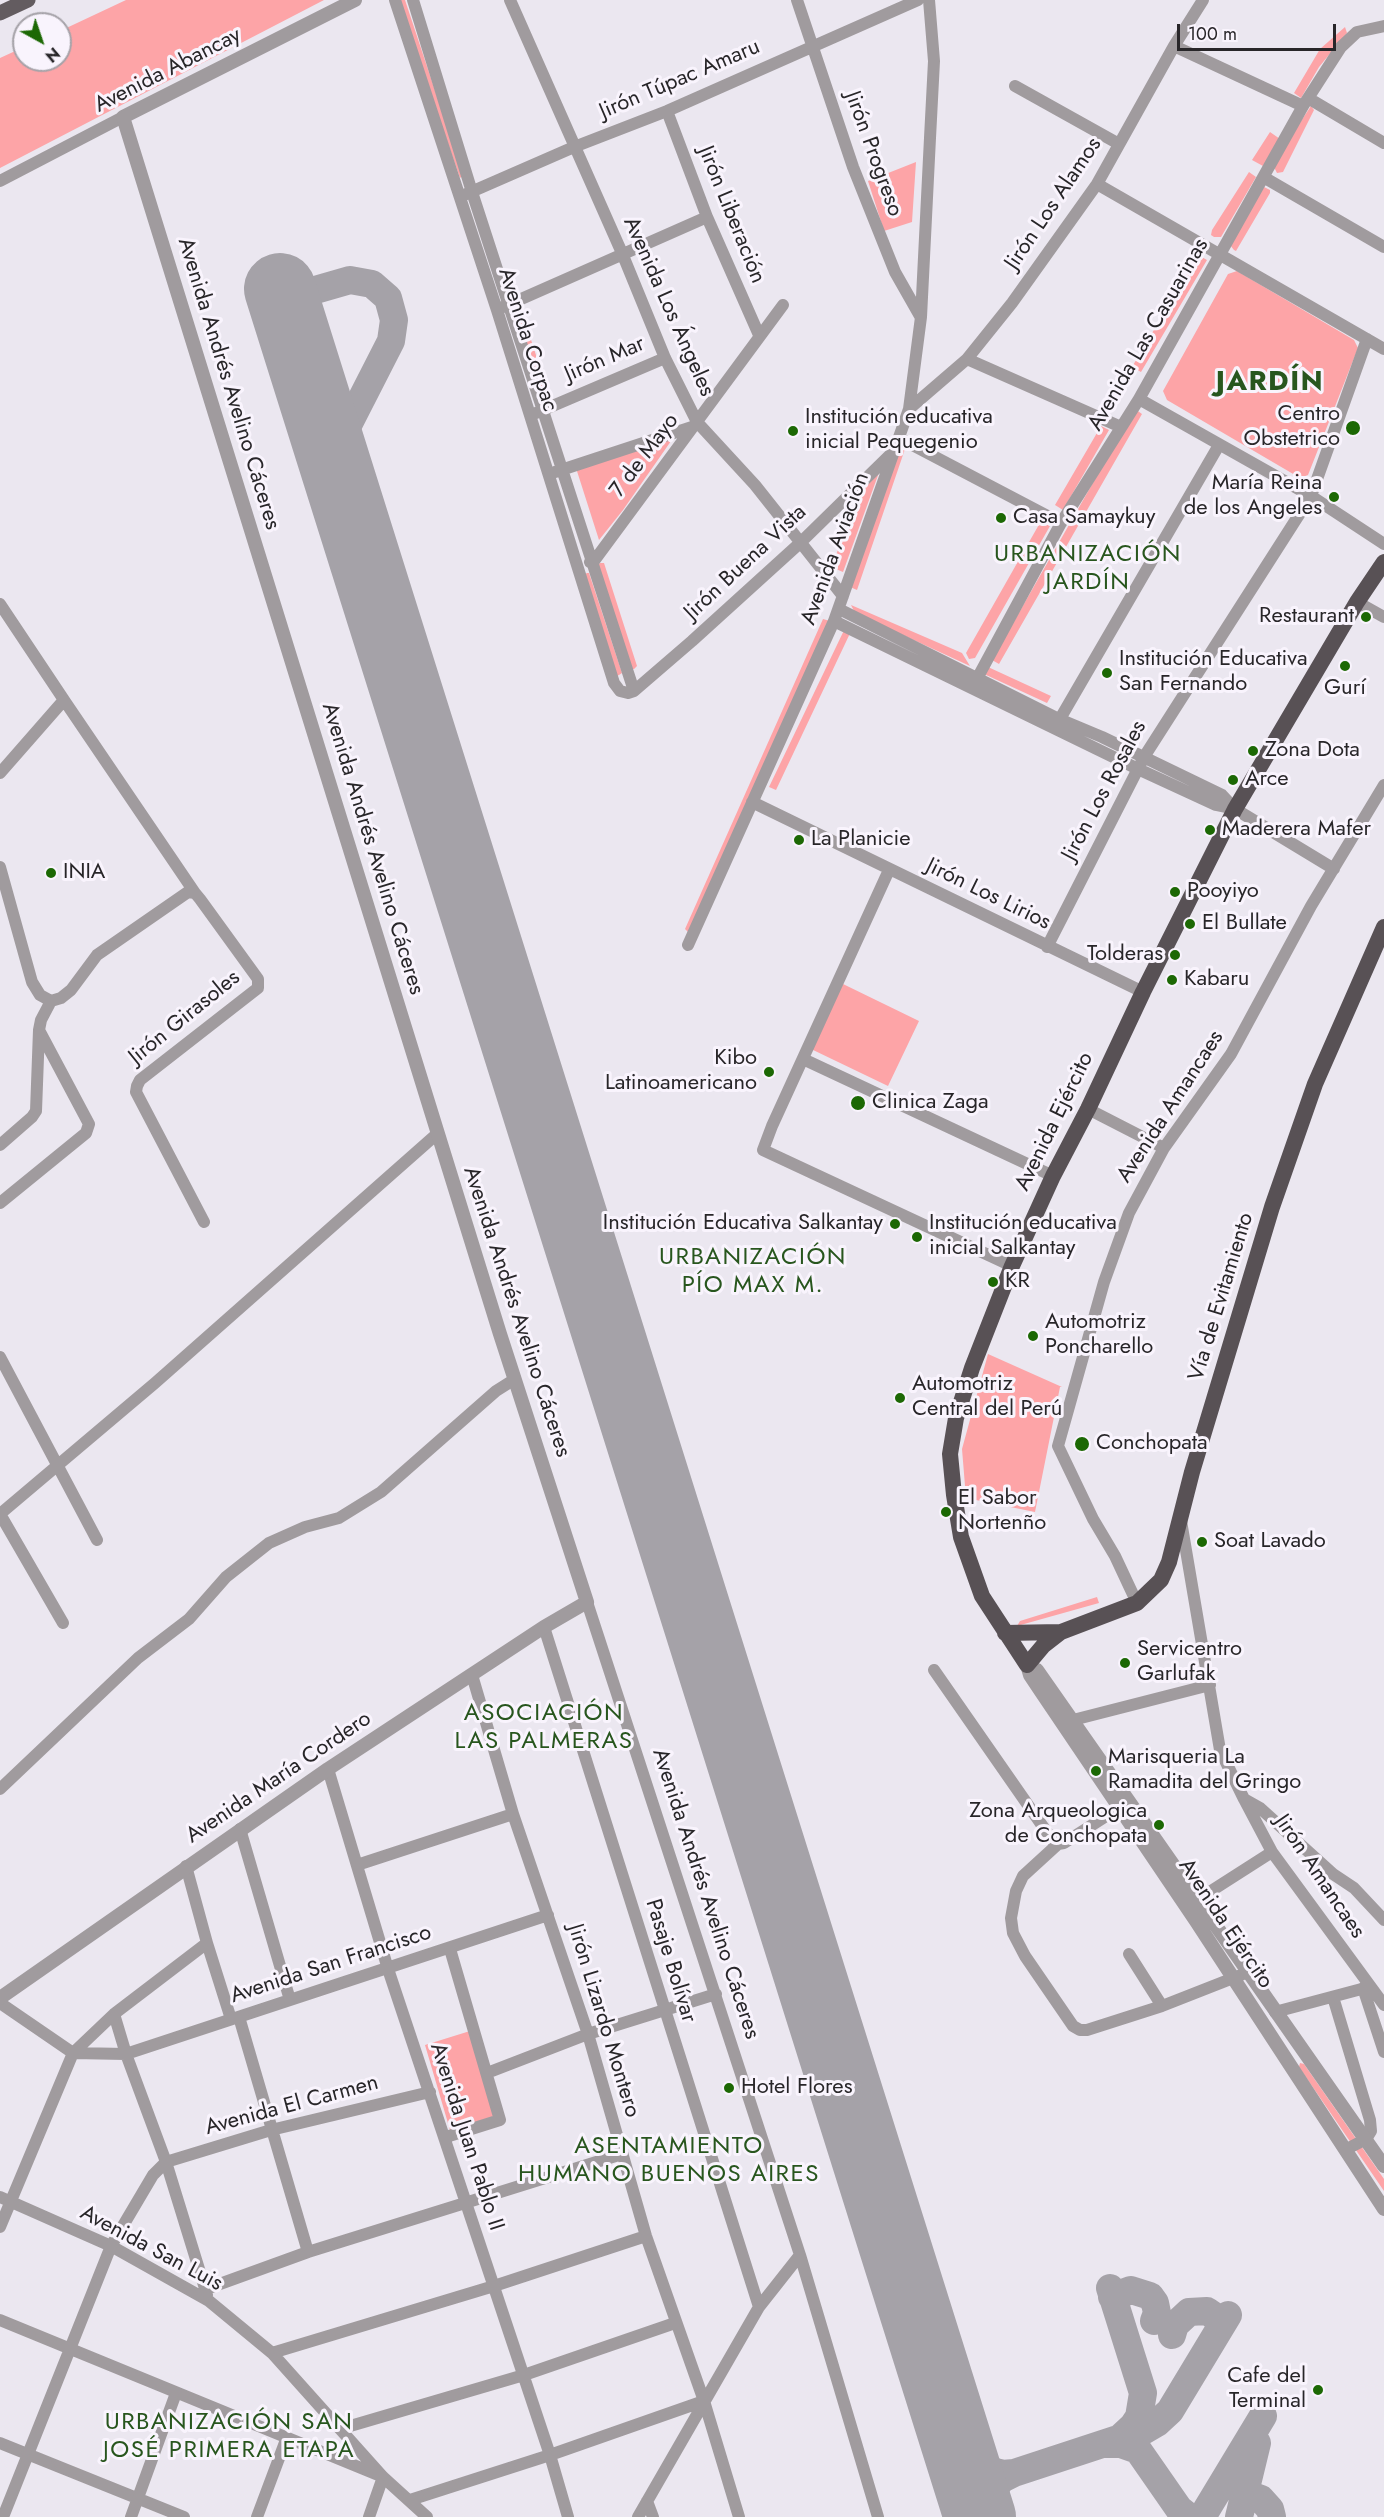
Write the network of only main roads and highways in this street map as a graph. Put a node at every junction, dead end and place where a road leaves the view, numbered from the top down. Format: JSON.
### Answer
{"nodes":[{"id":1,"x":28,"y":0,"type":"edge"},
{"id":2,"x":0,"y":13,"type":"edge"},
{"id":3,"x":1384,"y":562,"type":"edge"},
{"id":4,"x":1384,"y":927,"type":"edge"},
{"id":5,"x":1061,"y":1632,"type":"junction"},
{"id":6,"x":1005,"y":1633,"type":"junction"},
{"id":7,"x":1027,"y":1665,"type":"joint"}],
"edges":[{"from":1,"to":2,"type":"main road"},
{"from":3,"to":6,"type":"highway","name":"Avenida Ejército"},
{"from":4,"to":5,"type":"highway","name":"Vía de Evitamiento"},
{"from":5,"to":6,"type":"highway","name":"Vía de Evitamiento"},
{"from":5,"to":7,"type":"highway","name":"Vía de Evitamiento"},
{"from":6,"to":7,"type":"highway","name":"Avenida Ejército"}]}
